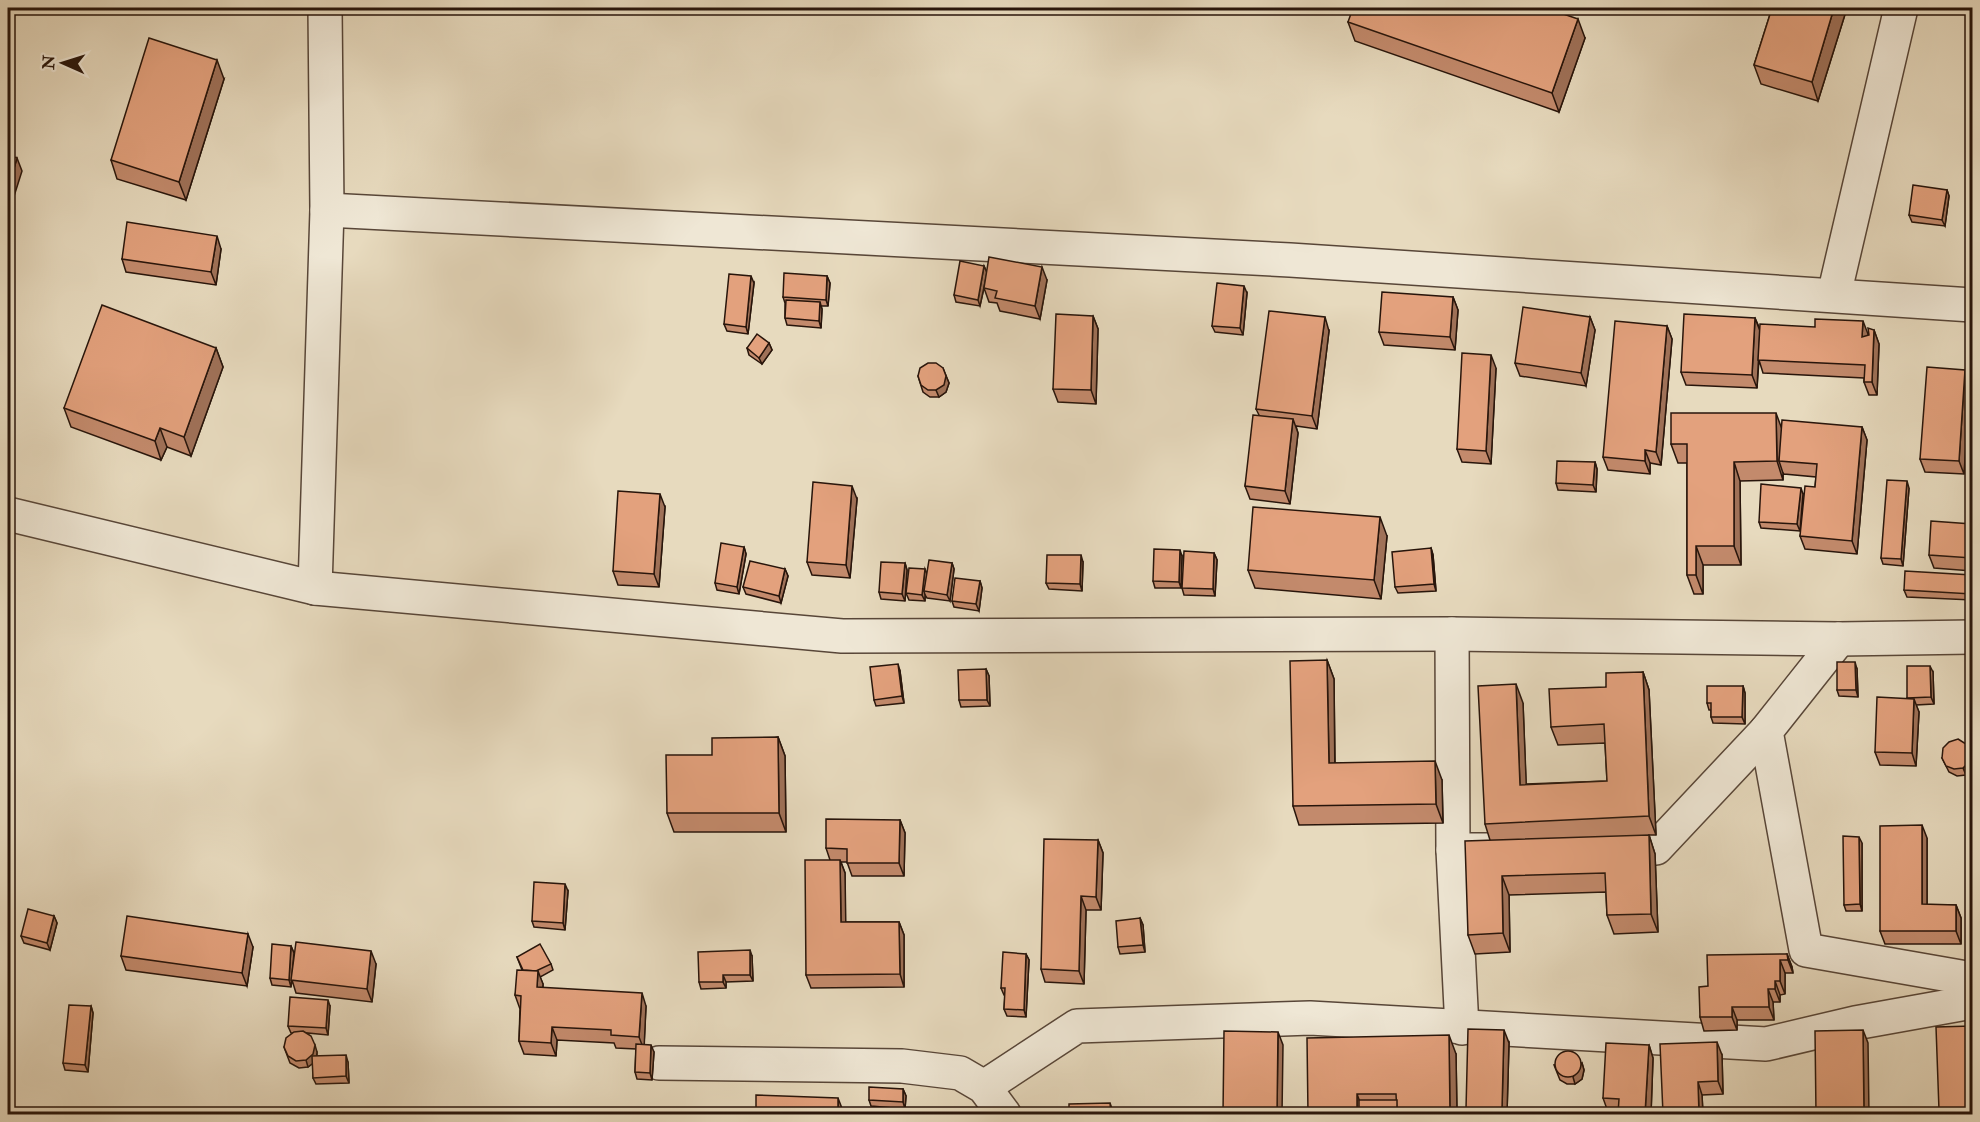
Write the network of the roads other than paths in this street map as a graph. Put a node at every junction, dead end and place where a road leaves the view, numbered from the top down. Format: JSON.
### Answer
{"nodes":[{"id":1,"x":325,"y":8,"type":"edge"},
{"id":2,"x":1901,"y":8,"type":"edge"},
{"id":3,"x":327,"y":210,"type":"junction"},
{"id":4,"x":1834,"y":295,"type":"junction"},
{"id":5,"x":1972,"y":305,"type":"edge"},
{"id":6,"x":8,"y":514,"type":"edge"},
{"id":7,"x":315,"y":588,"type":"junction"},
{"id":8,"x":1452,"y":634,"type":"junction"},
{"id":9,"x":1972,"y":637,"type":"edge"},
{"id":10,"x":1839,"y":639,"type":"junction"},
{"id":11,"x":1766,"y":731,"type":"junction"},
{"id":12,"x":1537,"y":849,"type":"edge"},
{"id":13,"x":1585,"y":849,"type":"edge"},
{"id":14,"x":1454,"y":850,"type":"junction"},
{"id":15,"x":1972,"y":979,"type":"edge"},
{"id":16,"x":1972,"y":1002,"type":"edge"},
{"id":17,"x":1462,"y":1028,"type":"junction"},
{"id":18,"x":658,"y":1063,"type":"dead end"},
{"id":19,"x":984,"y":1087,"type":"junction"},
{"id":20,"x":1004,"y":1114,"type":"edge"}],
"edges":[{"from":1,"to":3,"type":"street"},
{"from":2,"to":4,"type":"street"},
{"from":3,"to":4,"type":"street"},
{"from":3,"to":7,"type":"street"},
{"from":4,"to":5,"type":"street"},
{"from":6,"to":7,"type":"street"},
{"from":7,"to":8,"type":"street"},
{"from":8,"to":10,"type":"street"},
{"from":8,"to":14,"type":"street"},
{"from":9,"to":10,"type":"street"},
{"from":10,"to":11,"type":"street"},
{"from":11,"to":13,"type":"street"},
{"from":11,"to":15,"type":"street"},
{"from":12,"to":14,"type":"street"},
{"from":14,"to":17,"type":"street"},
{"from":16,"to":17,"type":"street"},
{"from":17,"to":19,"type":"street"},
{"from":18,"to":19,"type":"street"},
{"from":19,"to":20,"type":"street"}]}
